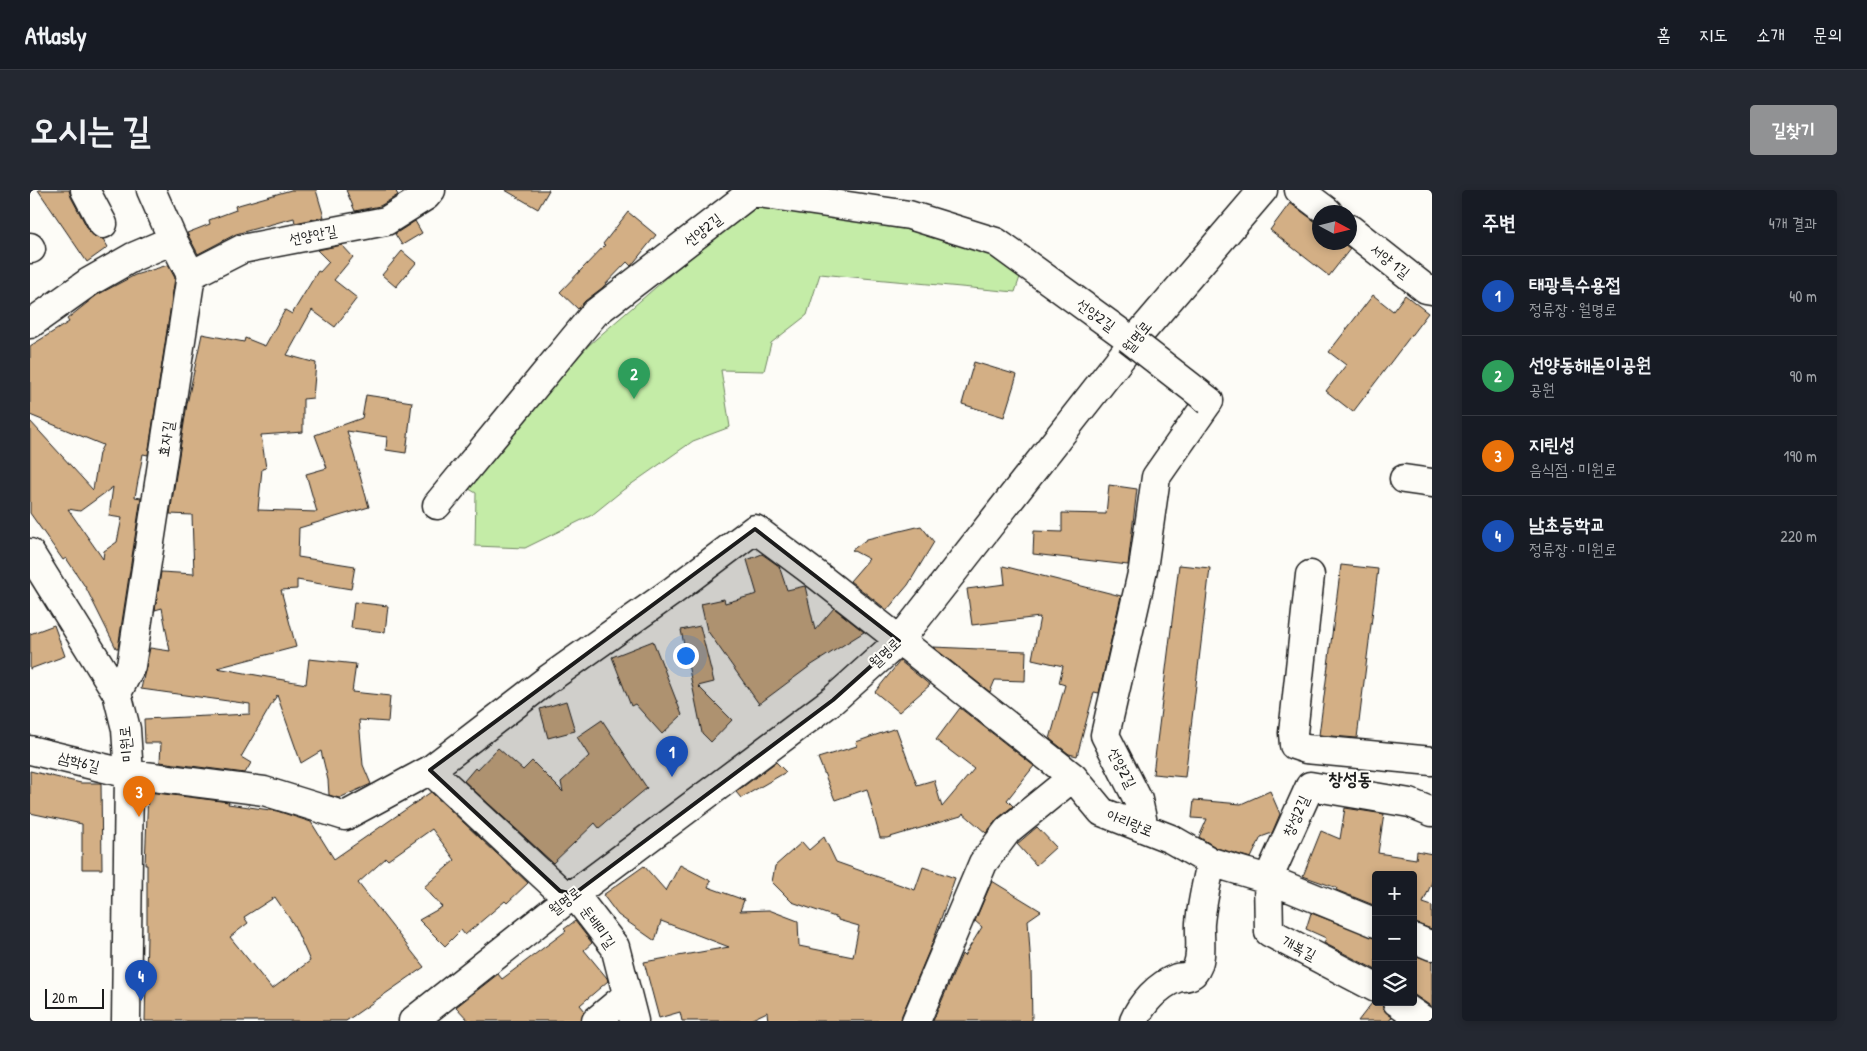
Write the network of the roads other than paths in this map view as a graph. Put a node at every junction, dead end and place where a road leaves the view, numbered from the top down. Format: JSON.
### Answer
{"nodes":[{"id":1,"x":85,"y":190,"type":"edge"},
{"id":2,"x":151,"y":190,"type":"edge"},
{"id":3,"x":431,"y":190,"type":"edge"},
{"id":4,"x":1263,"y":190,"type":"edge"},
{"id":5,"x":1300,"y":190,"type":"edge"},
{"id":6,"x":751,"y":191,"type":"edge"},
{"id":7,"x":1319,"y":205,"type":"edge"},
{"id":8,"x":103,"y":224,"type":"dead end"},
{"id":9,"x":1357,"y":235,"type":"edge"},
{"id":10,"x":172,"y":240,"type":"junction"},
{"id":11,"x":191,"y":275,"type":"junction"},
{"id":12,"x":1432,"y":290,"type":"edge"},
{"id":13,"x":30,"y":324,"type":"edge"},
{"id":14,"x":1404,"y":479,"type":"dead end"},
{"id":15,"x":1432,"y":483,"type":"edge"},
{"id":16,"x":437,"y":505,"type":"dead end"},
{"id":17,"x":30,"y":554,"type":"edge"},
{"id":18,"x":1310,"y":575,"type":"dead end"},
{"id":19,"x":899,"y":641,"type":"junction"},
{"id":20,"x":117,"y":693,"type":"junction"},
{"id":21,"x":30,"y":750,"type":"edge"},
{"id":22,"x":1432,"y":761,"type":"edge"},
{"id":23,"x":430,"y":770,"type":"junction"},
{"id":24,"x":129,"y":774,"type":"junction"},
{"id":25,"x":1073,"y":776,"type":"junction"},
{"id":26,"x":1432,"y":812,"type":"edge"},
{"id":27,"x":1144,"y":828,"type":"junction"},
{"id":28,"x":1210,"y":862,"type":"junction"},
{"id":29,"x":1268,"y":880,"type":"junction"},
{"id":30,"x":574,"y":894,"type":"junction"},
{"id":31,"x":1372,"y":921,"type":"edge"},
{"id":32,"x":1417,"y":940,"type":"edge"},
{"id":33,"x":1432,"y":946,"type":"edge"},
{"id":34,"x":1372,"y":986,"type":"edge"},
{"id":35,"x":1403,"y":1006,"type":"edge"},
{"id":36,"x":630,"y":1009,"type":"edge"},
{"id":37,"x":126,"y":1021,"type":"edge"},
{"id":38,"x":413,"y":1021,"type":"edge"},
{"id":39,"x":596,"y":1021,"type":"edge"},
{"id":40,"x":616,"y":1021,"type":"edge"},
{"id":41,"x":916,"y":1021,"type":"edge"},
{"id":42,"x":1134,"y":1021,"type":"edge"},
{"id":43,"x":1425,"y":1021,"type":"edge"}],
"edges":[{"from":1,"to":8,"type":"street"},
{"from":2,"to":10,"type":"street"},
{"from":3,"to":11,"type":"street","name":"선양안길"},
{"from":4,"to":19,"type":"street","name":"월명로"},
{"from":5,"to":7,"type":"street"},
{"from":6,"to":16,"type":"street","name":"선양2길"},
{"from":6,"to":27,"type":"street","name":"선양2길","bridge":true},
{"from":9,"to":12,"type":"street","name":"서양 1길"},
{"from":10,"to":11,"type":"street"},
{"from":10,"to":13,"type":"street"},
{"from":11,"to":20,"type":"street","name":"효자길"},
{"from":14,"to":15,"type":"street"},
{"from":17,"to":20,"type":"street","name":"미원로"},
{"from":18,"to":22,"type":"street"},
{"from":19,"to":23,"type":"street","name":"아리랑로"},
{"from":19,"to":25,"type":"street","name":"아리랑로"},
{"from":19,"to":30,"type":"street","name":"월명로"},
{"from":20,"to":24,"type":"street","name":"미원로"},
{"from":21,"to":24,"type":"street","name":"삼학6길"},
{"from":23,"to":24,"type":"street","name":"삼학6길"},
{"from":23,"to":30,"type":"street"},
{"from":24,"to":37,"type":"street","name":"미원로"},
{"from":25,"to":27,"type":"street","name":"아리랑로"},
{"from":25,"to":41,"type":"street"},
{"from":26,"to":29,"type":"street","name":"창성2길"},
{"from":27,"to":28,"type":"street","name":"아리랑로"},
{"from":28,"to":29,"type":"street","name":"아리랑로"},
{"from":28,"to":42,"type":"street"},
{"from":29,"to":31,"type":"street","name":"아리랑로"},
{"from":29,"to":34,"type":"street","name":"개복길"},
{"from":30,"to":36,"type":"street","name":"둔배미길"},
{"from":30,"to":38,"type":"street","name":"월명로"},
{"from":32,"to":33,"type":"street"},
{"from":35,"to":43,"type":"street"},
{"from":36,"to":39,"type":"street"},
{"from":36,"to":40,"type":"street"}]}
